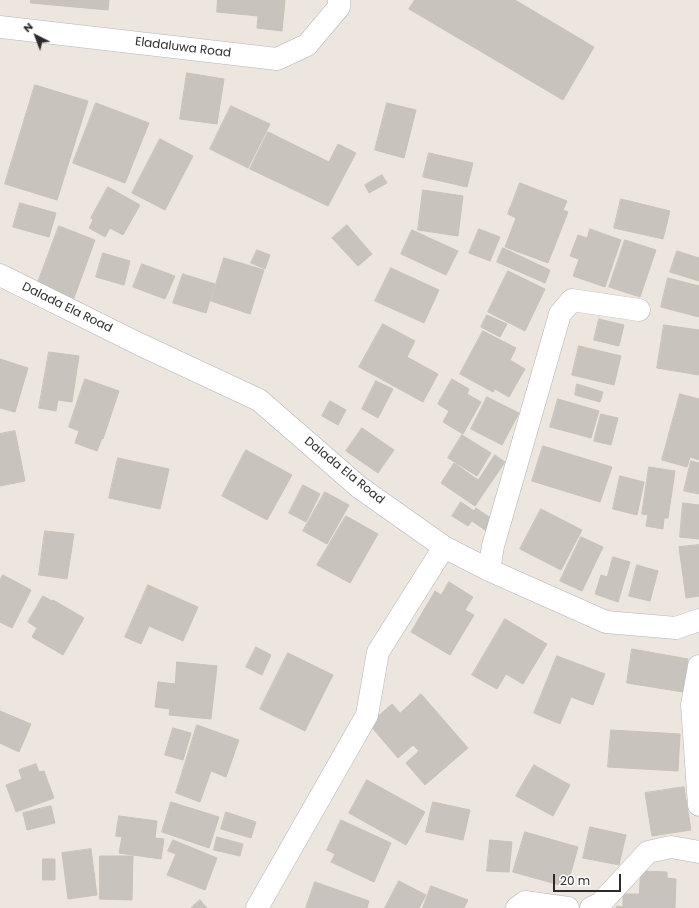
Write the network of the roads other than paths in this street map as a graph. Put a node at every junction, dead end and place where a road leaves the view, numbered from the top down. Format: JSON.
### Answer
{"nodes":[{"id":1,"x":339,"y":0,"type":"edge"},
{"id":2,"x":0,"y":27,"type":"edge"},
{"id":3,"x":0,"y":275,"type":"edge"},
{"id":4,"x":639,"y":310,"type":"dead end"},
{"id":5,"x":444,"y":547,"type":"junction"},
{"id":6,"x":489,"y":570,"type":"junction"},
{"id":7,"x":699,"y":620,"type":"edge"},
{"id":8,"x":699,"y":666,"type":"edge"},
{"id":9,"x":699,"y":805,"type":"edge"},
{"id":10,"x":699,"y":852,"type":"edge"},
{"id":11,"x":257,"y":908,"type":"edge"},
{"id":12,"x":517,"y":908,"type":"edge"},
{"id":13,"x":568,"y":908,"type":"edge"},
{"id":14,"x":591,"y":908,"type":"edge"}],
"edges":[{"from":1,"to":2,"type":"street","name":"Eladaluwa Road"},
{"from":3,"to":5,"type":"street","name":"Dalada Ela Road"},
{"from":4,"to":6,"type":"street"},
{"from":5,"to":6,"type":"street","name":"Dalada Ela Road"},
{"from":5,"to":11,"type":"street"},
{"from":6,"to":7,"type":"street","name":"Dalada Ela Road"},
{"from":8,"to":9,"type":"street"},
{"from":10,"to":14,"type":"street"},
{"from":12,"to":13,"type":"street"}]}
